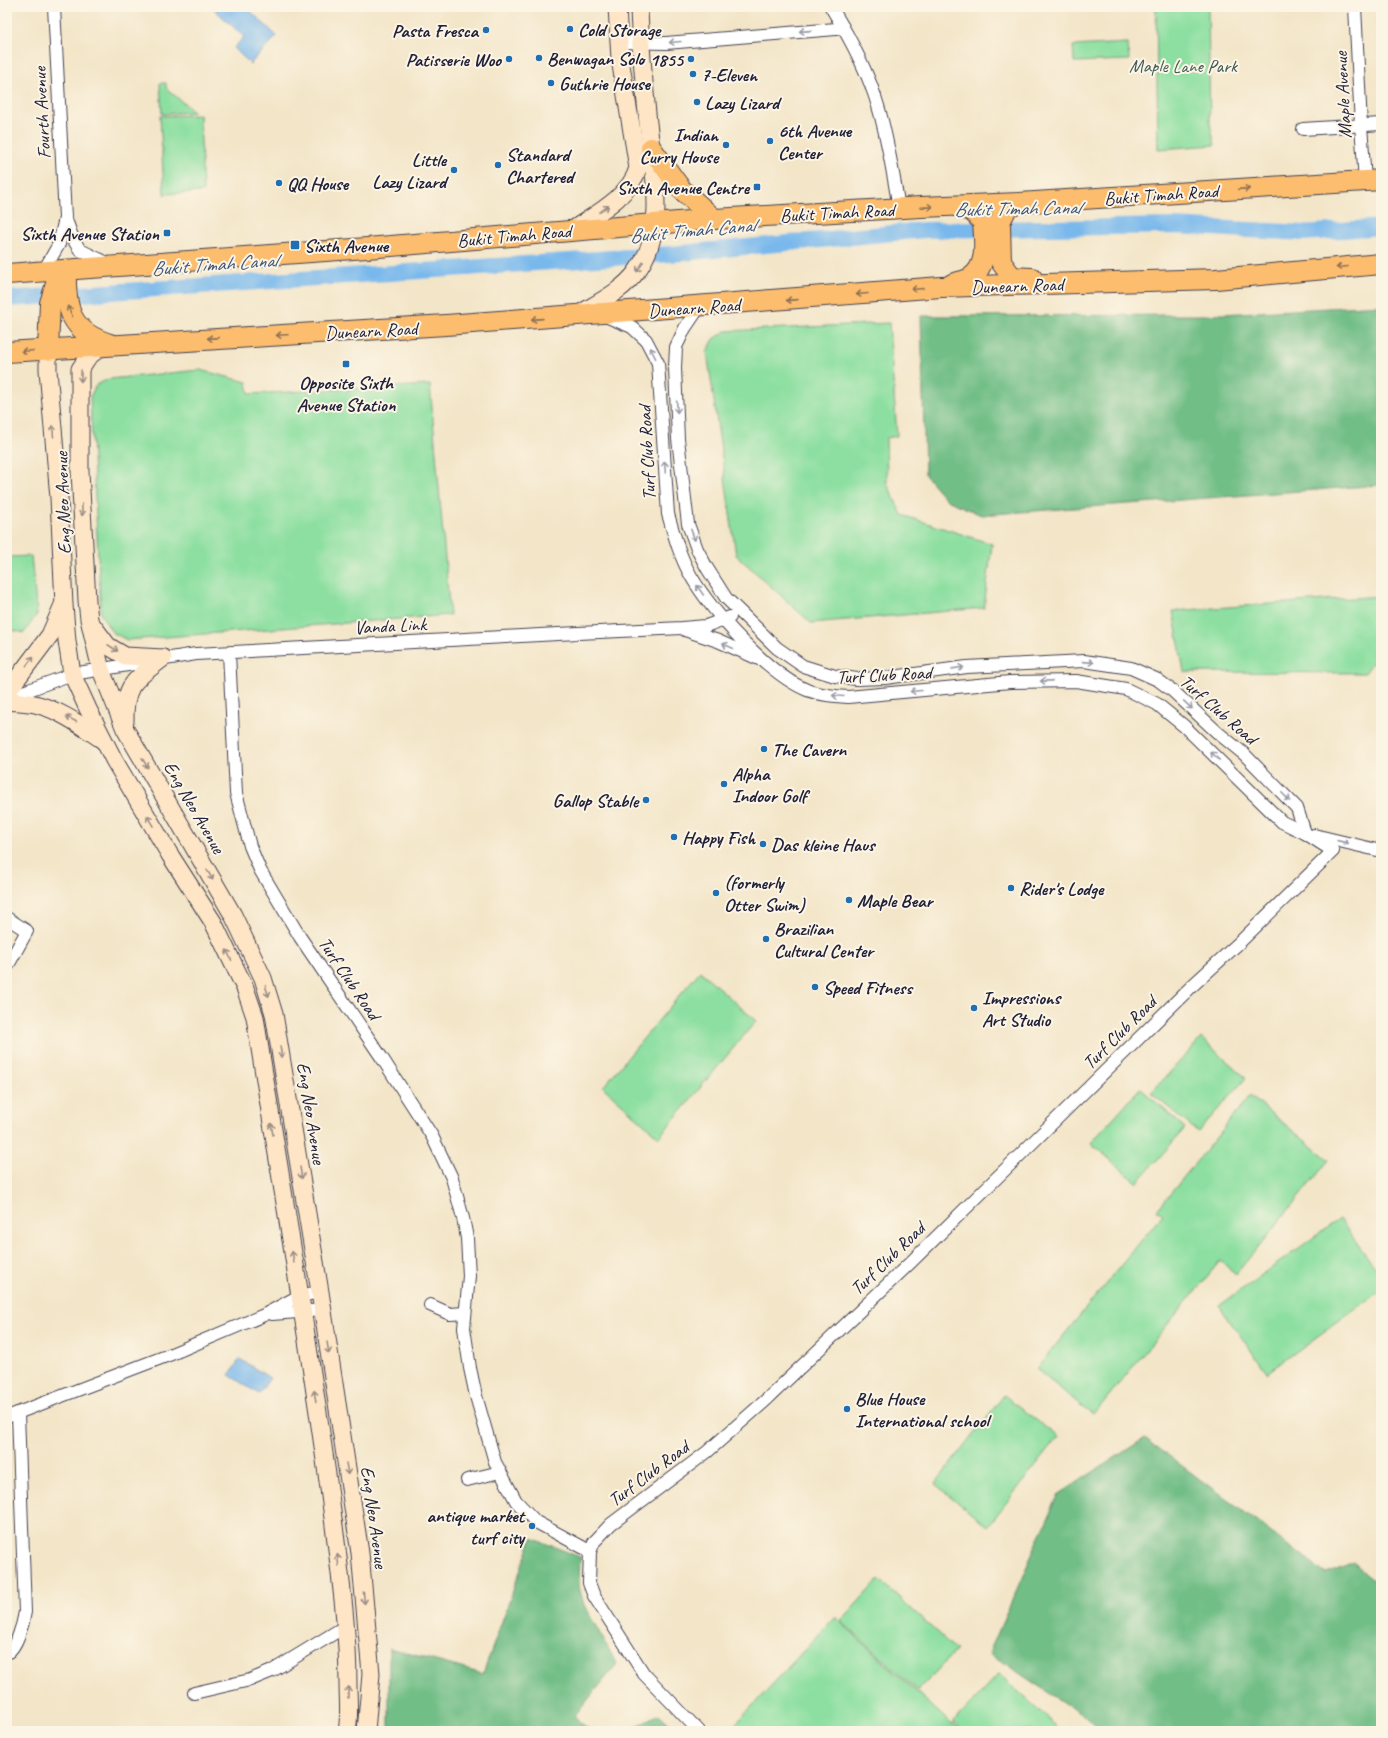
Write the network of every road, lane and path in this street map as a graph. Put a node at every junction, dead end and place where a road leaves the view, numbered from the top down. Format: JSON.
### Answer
{"nodes":[{"id":1,"x":54,"y":7,"type":"edge"},
{"id":2,"x":617,"y":7,"type":"edge"},
{"id":3,"x":639,"y":7,"type":"edge"},
{"id":4,"x":831,"y":7,"type":"edge"},
{"id":5,"x":1355,"y":7,"type":"edge"},
{"id":6,"x":843,"y":26,"type":"junction"},
{"id":7,"x":640,"y":41,"type":"junction"},
{"id":8,"x":619,"y":42,"type":"junction"},
{"id":9,"x":1381,"y":124,"type":"edge"},
{"id":10,"x":1361,"y":125,"type":"junction"},
{"id":11,"x":1303,"y":129,"type":"dead end"},
{"id":12,"x":651,"y":148,"type":"junction"},
{"id":13,"x":1373,"y":181,"type":"edge"},
{"id":14,"x":1019,"y":203,"type":"junction"},
{"id":15,"x":954,"y":206,"type":"junction"},
{"id":16,"x":899,"y":208,"type":"junction"},
{"id":17,"x":65,"y":217,"type":"junction"},
{"id":18,"x":714,"y":218,"type":"junction"},
{"id":19,"x":992,"y":222,"type":"junction"},
{"id":20,"x":654,"y":223,"type":"junction"},
{"id":21,"x":571,"y":231,"type":"junction"},
{"id":22,"x":993,"y":251,"type":"junction"},
{"id":23,"x":1381,"y":264,"type":"edge"},
{"id":24,"x":116,"y":267,"type":"junction"},
{"id":25,"x":7,"y":274,"type":"edge"},
{"id":26,"x":58,"y":277,"type":"junction"},
{"id":27,"x":1216,"y":279,"type":"junction"},
{"id":28,"x":941,"y":288,"type":"junction"},
{"id":29,"x":700,"y":306,"type":"junction"},
{"id":30,"x":602,"y":314,"type":"junction"},
{"id":31,"x":576,"y":316,"type":"junction"},
{"id":32,"x":108,"y":345,"type":"junction"},
{"id":33,"x":48,"y":350,"type":"junction"},
{"id":34,"x":7,"y":352,"type":"edge"},
{"id":35,"x":64,"y":605,"type":"junction"},
{"id":36,"x":739,"y":613,"type":"junction"},
{"id":37,"x":89,"y":619,"type":"junction"},
{"id":38,"x":724,"y":620,"type":"junction"},
{"id":39,"x":682,"y":628,"type":"junction"},
{"id":40,"x":229,"y":653,"type":"junction"},
{"id":41,"x":163,"y":658,"type":"junction"},
{"id":42,"x":763,"y":662,"type":"junction"},
{"id":43,"x":101,"y":670,"type":"junction"},
{"id":44,"x":72,"y":674,"type":"junction"},
{"id":45,"x":7,"y":692,"type":"edge"},
{"id":46,"x":7,"y":699,"type":"edge"},
{"id":47,"x":125,"y":729,"type":"junction"},
{"id":48,"x":103,"y":740,"type":"junction"},
{"id":49,"x":1258,"y":769,"type":"junction"},
{"id":50,"x":1243,"y":783,"type":"junction"},
{"id":51,"x":1305,"y":833,"type":"junction"},
{"id":52,"x":1381,"y":851,"type":"edge"},
{"id":53,"x":7,"y":918,"type":"edge"},
{"id":54,"x":7,"y":967,"type":"edge"},
{"id":55,"x":288,"y":1093,"type":"junction"},
{"id":56,"x":267,"y":1096,"type":"junction"},
{"id":57,"x":320,"y":1292,"type":"junction"},
{"id":58,"x":300,"y":1303,"type":"junction"},
{"id":59,"x":430,"y":1304,"type":"dead end"},
{"id":60,"x":323,"y":1310,"type":"junction"},
{"id":61,"x":465,"y":1313,"type":"junction"},
{"id":62,"x":13,"y":1415,"type":"edge"},
{"id":63,"x":500,"y":1472,"type":"junction"},
{"id":64,"x":467,"y":1480,"type":"dead end"},
{"id":65,"x":584,"y":1548,"type":"dead end"},
{"id":66,"x":346,"y":1626,"type":"junction"},
{"id":67,"x":7,"y":1653,"type":"edge"},
{"id":68,"x":194,"y":1693,"type":"dead end"},
{"id":69,"x":347,"y":1731,"type":"edge"},
{"id":70,"x":366,"y":1731,"type":"edge"},
{"id":71,"x":700,"y":1731,"type":"edge"}],
"edges":[{"from":1,"to":17,"type":"street","name":"Fourth Avenue"},
{"from":2,"to":8,"type":"main road"},
{"from":3,"to":7,"type":"main road"},
{"from":4,"to":6,"type":"street"},
{"from":5,"to":10,"type":"street","name":"Maple Avenue"},
{"from":6,"to":7,"type":"street","one_way":true},
{"from":6,"to":16,"type":"street"},
{"from":7,"to":8,"type":"street"},
{"from":7,"to":12,"type":"main road"},
{"from":21,"to":8,"type":"main road","one_way":true},
{"from":9,"to":10,"type":"street"},
{"from":10,"to":11,"type":"street"},
{"from":10,"to":13,"type":"street","name":"Maple Avenue"},
{"from":12,"to":18,"type":"highway"},
{"from":12,"to":20,"type":"main road"},
{"from":14,"to":13,"type":"highway","name":"Bukit Timah Road","one_way":true},
{"from":14,"to":15,"type":"highway","name":"Bukit Timah Road"},
{"from":14,"to":19,"type":"highway"},
{"from":16,"to":15,"type":"highway","name":"Bukit Timah Road","one_way":true},
{"from":15,"to":19,"type":"highway"},
{"from":16,"to":18,"type":"highway","name":"Bukit Timah Road"},
{"from":17,"to":24,"type":"street","name":"Fourth Avenue"},
{"from":17,"to":26,"type":"street","name":"Fourth Avenue"},
{"from":18,"to":20,"type":"highway","name":"Bukit Timah Road"},
{"from":19,"to":22,"type":"highway"},
{"from":20,"to":21,"type":"highway","name":"Bukit Timah Road"},
{"from":20,"to":31,"type":"main road","one_way":true},
{"from":21,"to":24,"type":"highway","name":"Bukit Timah Road"},
{"from":22,"to":27,"type":"highway"},
{"from":22,"to":28,"type":"highway"},
{"from":23,"to":27,"type":"highway","name":"Dunearn Road","one_way":true},
{"from":24,"to":26,"type":"highway","name":"Bukit Timah Road"},
{"from":25,"to":26,"type":"highway","name":"Bukit Timah Road"},
{"from":32,"to":26,"type":"highway","one_way":true},
{"from":26,"to":33,"type":"highway"},
{"from":27,"to":28,"type":"highway","name":"Dunearn Road"},
{"from":28,"to":29,"type":"highway","name":"Dunearn Road","one_way":true},
{"from":29,"to":30,"type":"highway","name":"Dunearn Road"},
{"from":29,"to":36,"type":"street","name":"Turf Club Road","one_way":true},
{"from":30,"to":31,"type":"highway","name":"Dunearn Road"},
{"from":38,"to":30,"type":"street","name":"Turf Club Road","one_way":true},
{"from":31,"to":32,"type":"highway","name":"Dunearn Road","one_way":true},
{"from":32,"to":33,"type":"highway","name":"Dunearn Road"},
{"from":32,"to":37,"type":"main road","name":"Eng Neo Avenue","one_way":true},
{"from":33,"to":34,"type":"highway","name":"Dunearn Road","one_way":true},
{"from":35,"to":33,"type":"main road","name":"Eng Neo Avenue","one_way":true},
{"from":35,"to":44,"type":"main road","name":"Eng Neo Avenue"},
{"from":45,"to":35,"type":"main road","one_way":true},
{"from":36,"to":38,"type":"street","name":"Vanda Link"},
{"from":36,"to":49,"type":"street","name":"Turf Club Road","one_way":true},
{"from":37,"to":41,"type":"main road","one_way":true},
{"from":37,"to":43,"type":"main road","name":"Eng Neo Avenue"},
{"from":38,"to":39,"type":"street","name":"Vanda Link"},
{"from":38,"to":42,"type":"street","name":"Turf Club Road"},
{"from":39,"to":40,"type":"street","name":"Vanda Link"},
{"from":42,"to":39,"type":"street","name":"Vanda Link","one_way":true},
{"from":40,"to":41,"type":"street","name":"Vanda Link"},
{"from":40,"to":61,"type":"street","name":"Turf Club Road"},
{"from":41,"to":43,"type":"street","name":"Vanda Link"},
{"from":41,"to":47,"type":"main road"},
{"from":50,"to":42,"type":"street","name":"Turf Club Road","one_way":true},
{"from":43,"to":44,"type":"street","name":"Vanda Link"},
{"from":43,"to":47,"type":"main road","name":"Eng Neo Avenue"},
{"from":44,"to":46,"type":"street","name":"Vanda Link"},
{"from":44,"to":48,"type":"main road","name":"Eng Neo Avenue"},
{"from":48,"to":46,"type":"main road","one_way":true},
{"from":47,"to":55,"type":"main road","name":"Eng Neo Avenue","one_way":true},
{"from":56,"to":48,"type":"main road","name":"Eng Neo Avenue","one_way":true},
{"from":49,"to":50,"type":"street","name":"Turf Club Road"},
{"from":49,"to":51,"type":"street","name":"Turf Club Road","one_way":true},
{"from":50,"to":51,"type":"street","name":"Turf Club Road"},
{"from":51,"to":52,"type":"street","name":"Turf Club Road","one_way":true},
{"from":51,"to":71,"type":"street","name":"Turf Club Road"},
{"from":53,"to":54,"type":"street"},
{"from":55,"to":56,"type":"street"},
{"from":55,"to":57,"type":"main road","name":"Eng Neo Avenue","one_way":true},
{"from":58,"to":56,"type":"main road","name":"Eng Neo Avenue","one_way":true},
{"from":57,"to":58,"type":"street"},
{"from":57,"to":60,"type":"main road","name":"Eng Neo Avenue"},
{"from":58,"to":60,"type":"street"},
{"from":58,"to":62,"type":"street"},
{"from":66,"to":58,"type":"main road","name":"Eng Neo Avenue","one_way":true},
{"from":59,"to":61,"type":"street"},
{"from":60,"to":70,"type":"main road","name":"Eng Neo Avenue","one_way":true},
{"from":61,"to":63,"type":"street","name":"Turf Club Road"},
{"from":62,"to":67,"type":"street"},
{"from":63,"to":64,"type":"street"},
{"from":63,"to":65,"type":"street","name":"Turf Club Road"},
{"from":66,"to":68,"type":"street"},
{"from":69,"to":66,"type":"main road","name":"Eng Neo Avenue","one_way":true}]}
